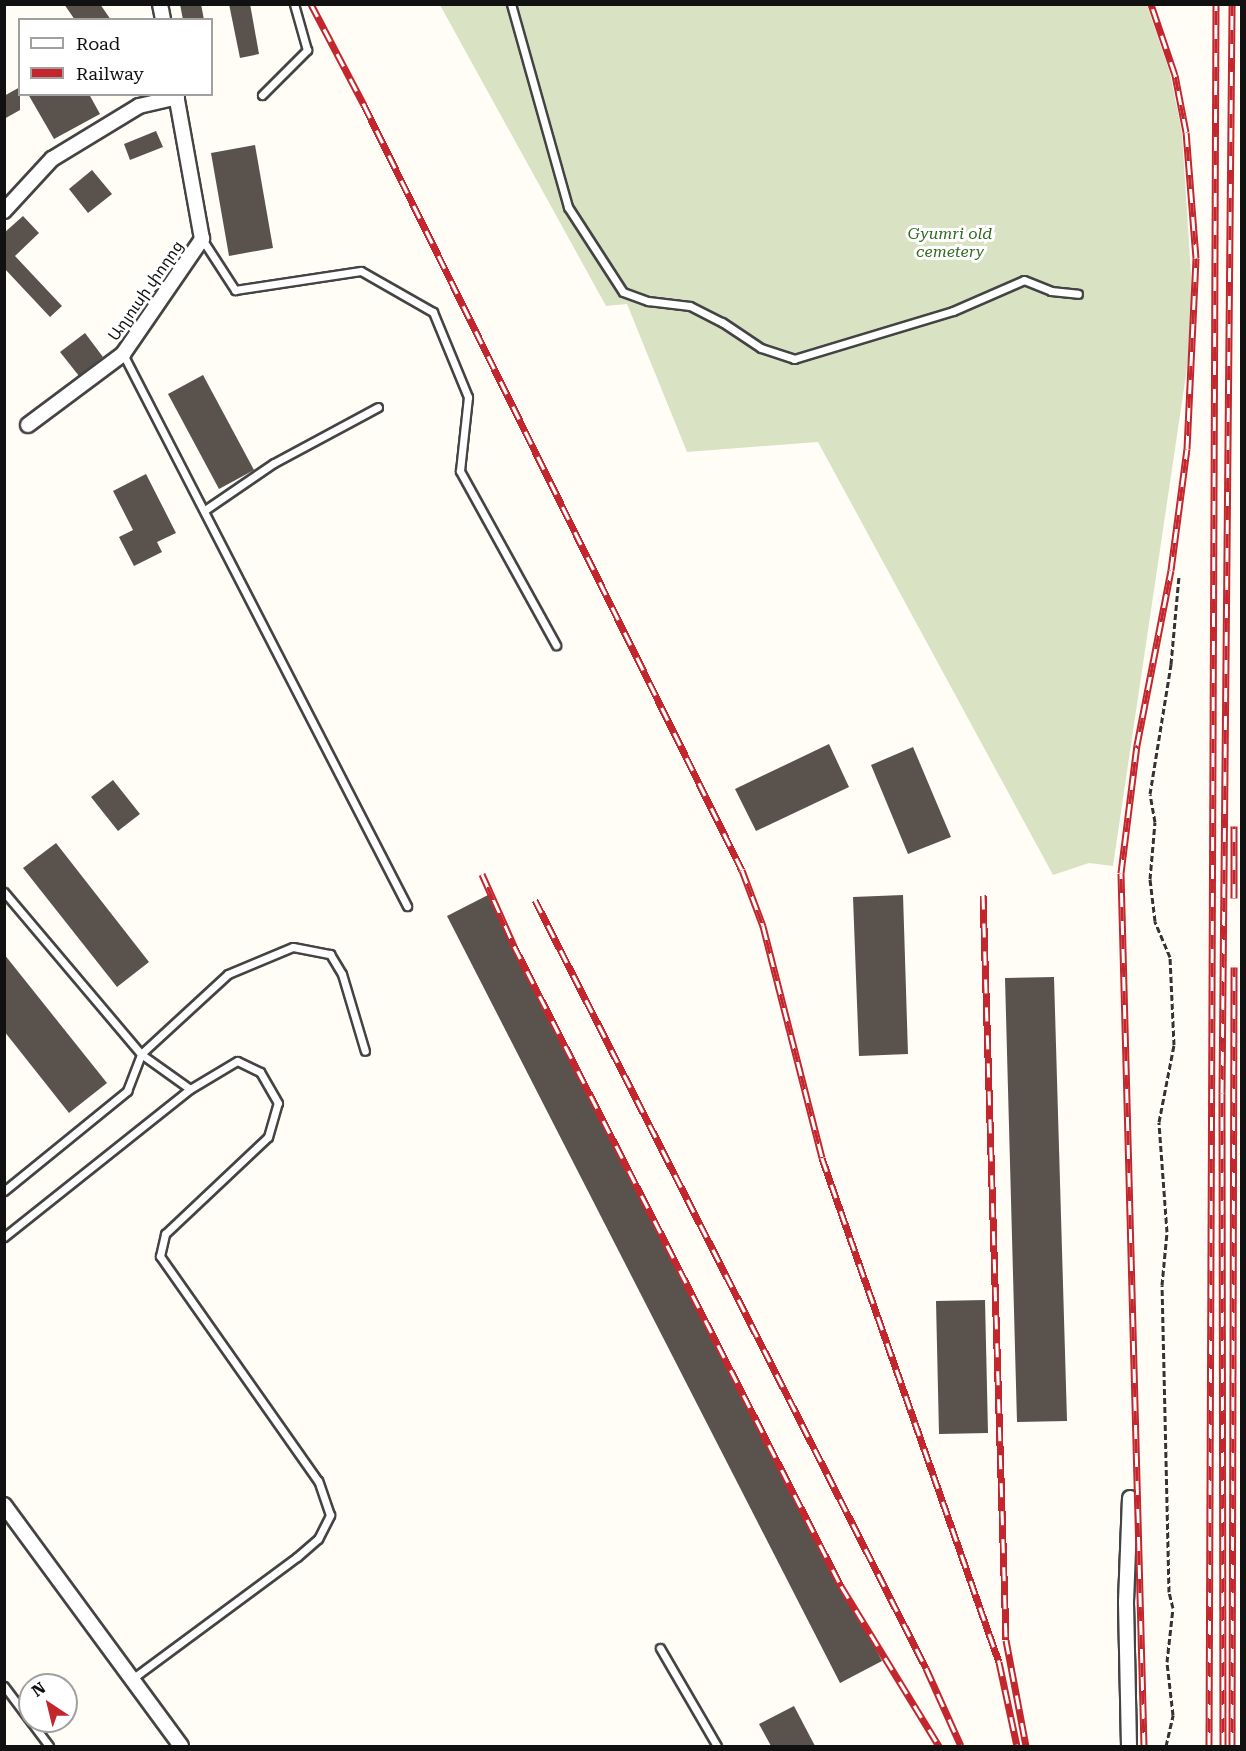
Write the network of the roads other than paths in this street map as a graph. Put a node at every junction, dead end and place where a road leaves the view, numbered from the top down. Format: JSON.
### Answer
{"nodes":[{"id":1,"x":294,"y":4,"type":"edge"},
{"id":2,"x":511,"y":4,"type":"edge"},
{"id":3,"x":262,"y":95,"type":"dead end"},
{"id":4,"x":176,"y":96,"type":"edge"},
{"id":5,"x":4,"y":211,"type":"edge"},
{"id":6,"x":202,"y":239,"type":"junction"},
{"id":7,"x":1078,"y":294,"type":"dead end"},
{"id":8,"x":123,"y":354,"type":"junction"},
{"id":9,"x":378,"y":407,"type":"dead end"},
{"id":10,"x":28,"y":425,"type":"dead end"},
{"id":11,"x":206,"y":510,"type":"junction"},
{"id":12,"x":556,"y":645,"type":"dead end"},
{"id":13,"x":4,"y":892,"type":"edge"},
{"id":14,"x":407,"y":906,"type":"dead end"},
{"id":15,"x":365,"y":1051,"type":"dead end"},
{"id":16,"x":141,"y":1054,"type":"junction"},
{"id":17,"x":190,"y":1089,"type":"junction"},
{"id":18,"x":4,"y":1191,"type":"edge"},
{"id":19,"x":4,"y":1237,"type":"edge"},
{"id":20,"x":1130,"y":1498,"type":"dead end"},
{"id":21,"x":4,"y":1505,"type":"edge"},
{"id":22,"x":660,"y":1648,"type":"dead end"},
{"id":23,"x":132,"y":1679,"type":"junction"},
{"id":24,"x":4,"y":1686,"type":"edge"},
{"id":25,"x":49,"y":1746,"type":"edge"},
{"id":26,"x":181,"y":1746,"type":"edge"},
{"id":27,"x":717,"y":1746,"type":"edge"},
{"id":28,"x":1129,"y":1746,"type":"edge"}],
"edges":[{"from":1,"to":3,"type":"lane"},
{"from":2,"to":7,"type":"lane"},
{"from":4,"to":5,"type":"street"},
{"from":4,"to":6,"type":"street"},
{"from":6,"to":8,"type":"street","name":"Աղյուսի փողոց"},
{"from":6,"to":12,"type":"lane"},
{"from":8,"to":10,"type":"street","name":"Աղյուսի փողոց"},
{"from":8,"to":11,"type":"lane"},
{"from":9,"to":11,"type":"lane"},
{"from":11,"to":14,"type":"lane"},
{"from":13,"to":16,"type":"lane"},
{"from":15,"to":16,"type":"lane"},
{"from":16,"to":17,"type":"lane"},
{"from":16,"to":18,"type":"lane"},
{"from":17,"to":19,"type":"lane"},
{"from":17,"to":23,"type":"lane"},
{"from":20,"to":28,"type":"street"},
{"from":21,"to":23,"type":"street"},
{"from":22,"to":27,"type":"lane"},
{"from":23,"to":26,"type":"street"},
{"from":24,"to":25,"type":"lane"}]}
